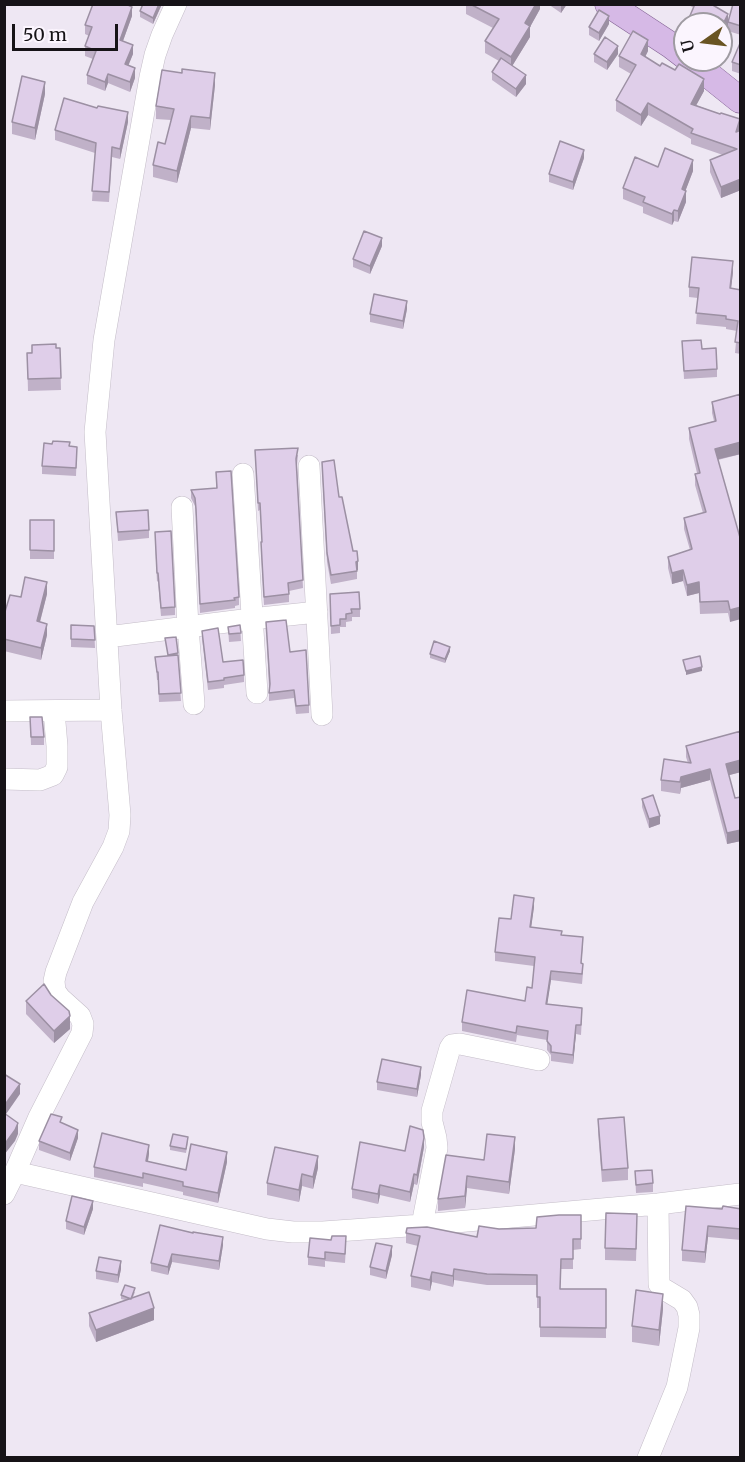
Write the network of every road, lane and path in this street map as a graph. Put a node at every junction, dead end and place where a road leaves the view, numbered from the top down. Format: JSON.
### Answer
{"nodes":[{"id":1,"x":176,"y":4,"type":"edge"},
{"id":2,"x":608,"y":4,"type":"edge"},
{"id":3,"x":673,"y":47,"type":"edge"},
{"id":4,"x":705,"y":72,"type":"edge"},
{"id":5,"x":741,"y":100,"type":"edge"},
{"id":6,"x":309,"y":466,"type":"dead end"},
{"id":7,"x":243,"y":474,"type":"dead end"},
{"id":8,"x":182,"y":507,"type":"dead end"},
{"id":9,"x":317,"y":612,"type":"junction"},
{"id":10,"x":251,"y":619,"type":"junction"},
{"id":11,"x":188,"y":627,"type":"junction"},
{"id":12,"x":107,"y":637,"type":"junction"},
{"id":13,"x":257,"y":693,"type":"dead end"},
{"id":14,"x":194,"y":704,"type":"dead end"},
{"id":15,"x":111,"y":710,"type":"junction"},
{"id":16,"x":4,"y":711,"type":"edge"},
{"id":17,"x":54,"y":711,"type":"junction"},
{"id":18,"x":322,"y":715,"type":"dead end"},
{"id":19,"x":4,"y":780,"type":"edge"},
{"id":20,"x":539,"y":1060,"type":"dead end"},
{"id":21,"x":15,"y":1172,"type":"junction"},
{"id":22,"x":4,"y":1194,"type":"edge"},
{"id":23,"x":741,"y":1194,"type":"edge"},
{"id":24,"x":658,"y":1204,"type":"junction"},
{"id":25,"x":422,"y":1225,"type":"junction"},
{"id":26,"x":648,"y":1458,"type":"edge"}],
"edges":[{"from":1,"to":12,"type":"street"},
{"from":2,"to":3,"type":"main road"},
{"from":4,"to":5,"type":"main road"},
{"from":6,"to":9,"type":"street"},
{"from":7,"to":10,"type":"street"},
{"from":8,"to":11,"type":"street"},
{"from":9,"to":10,"type":"street"},
{"from":9,"to":18,"type":"street"},
{"from":10,"to":11,"type":"street"},
{"from":10,"to":13,"type":"street"},
{"from":11,"to":12,"type":"street"},
{"from":11,"to":14,"type":"street"},
{"from":12,"to":15,"type":"street"},
{"from":15,"to":17,"type":"street"},
{"from":15,"to":21,"type":"street"},
{"from":16,"to":17,"type":"street"},
{"from":17,"to":19,"type":"street"},
{"from":20,"to":25,"type":"street"},
{"from":21,"to":22,"type":"street"},
{"from":21,"to":25,"type":"street"},
{"from":23,"to":24,"type":"street"},
{"from":24,"to":25,"type":"street"},
{"from":24,"to":26,"type":"street"}]}
